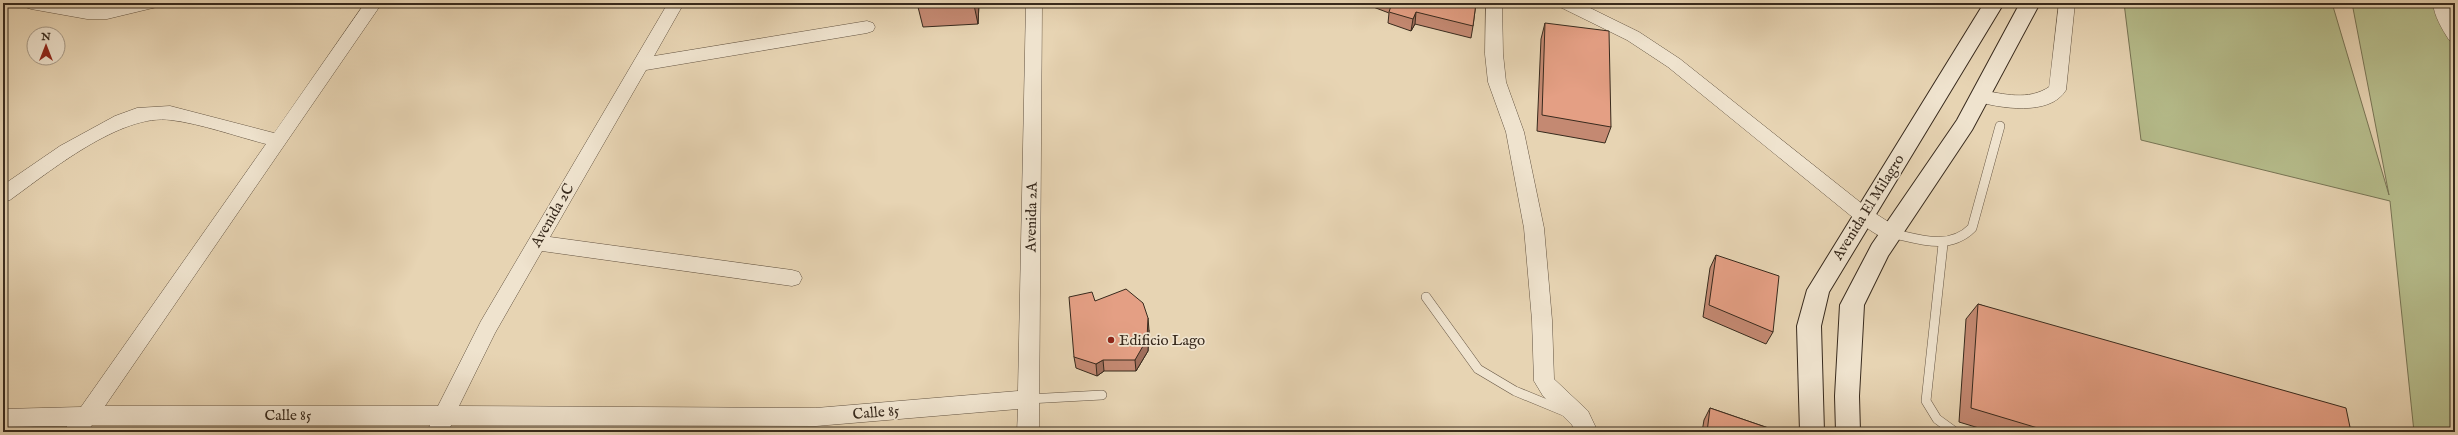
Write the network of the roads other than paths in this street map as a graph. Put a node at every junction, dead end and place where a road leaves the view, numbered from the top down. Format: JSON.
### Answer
{"nodes":[{"id":1,"x":31,"y":3,"type":"edge"},
{"id":2,"x":150,"y":3,"type":"edge"},
{"id":3,"x":374,"y":3,"type":"edge"},
{"id":4,"x":676,"y":3,"type":"edge"},
{"id":5,"x":1034,"y":3,"type":"edge"},
{"id":6,"x":1494,"y":3,"type":"edge"},
{"id":7,"x":1566,"y":3,"type":"edge"},
{"id":8,"x":1994,"y":3,"type":"edge"},
{"id":9,"x":2030,"y":3,"type":"edge"},
{"id":10,"x":2067,"y":3,"type":"edge"},
{"id":11,"x":2441,"y":3,"type":"edge"},
{"id":12,"x":867,"y":28,"type":"dead end"},
{"id":13,"x":2455,"y":36,"type":"edge"},
{"id":14,"x":639,"y":65,"type":"junction"},
{"id":15,"x":1981,"y":96,"type":"junction"},
{"id":16,"x":2000,"y":126,"type":"dead end"},
{"id":17,"x":276,"y":140,"type":"junction"},
{"id":18,"x":3,"y":195,"type":"edge"},
{"id":19,"x":1863,"y":214,"type":"junction"},
{"id":20,"x":1891,"y":233,"type":"junction"},
{"id":21,"x":536,"y":243,"type":"junction"},
{"id":22,"x":1943,"y":244,"type":"junction"},
{"id":23,"x":792,"y":278,"type":"dead end"},
{"id":24,"x":1426,"y":297,"type":"dead end"},
{"id":25,"x":1102,"y":395,"type":"dead end"},
{"id":26,"x":1028,"y":399,"type":"junction"},
{"id":27,"x":87,"y":415,"type":"junction"},
{"id":28,"x":3,"y":418,"type":"edge"},
{"id":29,"x":441,"y":424,"type":"edge"},
{"id":30,"x":578,"y":424,"type":"edge"},
{"id":31,"x":815,"y":424,"type":"edge"},
{"id":32,"x":1583,"y":425,"type":"edge"},
{"id":33,"x":75,"y":432,"type":"edge"},
{"id":34,"x":1028,"y":432,"type":"edge"},
{"id":35,"x":1812,"y":432,"type":"edge"},
{"id":36,"x":1848,"y":432,"type":"edge"},
{"id":37,"x":1955,"y":432,"type":"edge"}],
"edges":[{"from":1,"to":2,"type":"street"},
{"from":3,"to":17,"type":"street"},
{"from":4,"to":14,"type":"street","name":"Avenida 2C"},
{"from":5,"to":26,"type":"street","name":"Avenida 2A"},
{"from":6,"to":32,"type":"street"},
{"from":7,"to":19,"type":"street"},
{"from":8,"to":19,"type":"main road","name":"Avenida El Milagro"},
{"from":9,"to":15,"type":"main road"},
{"from":10,"to":15,"type":"street"},
{"from":11,"to":13,"type":"street"},
{"from":12,"to":14,"type":"street"},
{"from":14,"to":21,"type":"street","name":"Avenida 2C"},
{"from":15,"to":20,"type":"main road"},
{"from":16,"to":22,"type":"lane"},
{"from":17,"to":18,"type":"street"},
{"from":17,"to":27,"type":"street"},
{"from":19,"to":20,"type":"street"},
{"from":19,"to":35,"type":"main road","name":"Avenida El Milagro"},
{"from":20,"to":22,"type":"lane"},
{"from":20,"to":36,"type":"main road"},
{"from":21,"to":23,"type":"street"},
{"from":21,"to":29,"type":"street","name":"Avenida 2C"},
{"from":22,"to":37,"type":"lane"},
{"from":24,"to":32,"type":"lane"},
{"from":25,"to":26,"type":"lane"},
{"from":26,"to":31,"type":"street","name":"Calle 85"},
{"from":26,"to":34,"type":"street","name":"Avenida 2A"},
{"from":27,"to":28,"type":"street","name":"Calle 85"},
{"from":27,"to":29,"type":"street","name":"Calle 85"},
{"from":27,"to":33,"type":"street"},
{"from":29,"to":30,"type":"street","name":"Calle 85"},
{"from":30,"to":31,"type":"street","name":"Calle 85"}]}
